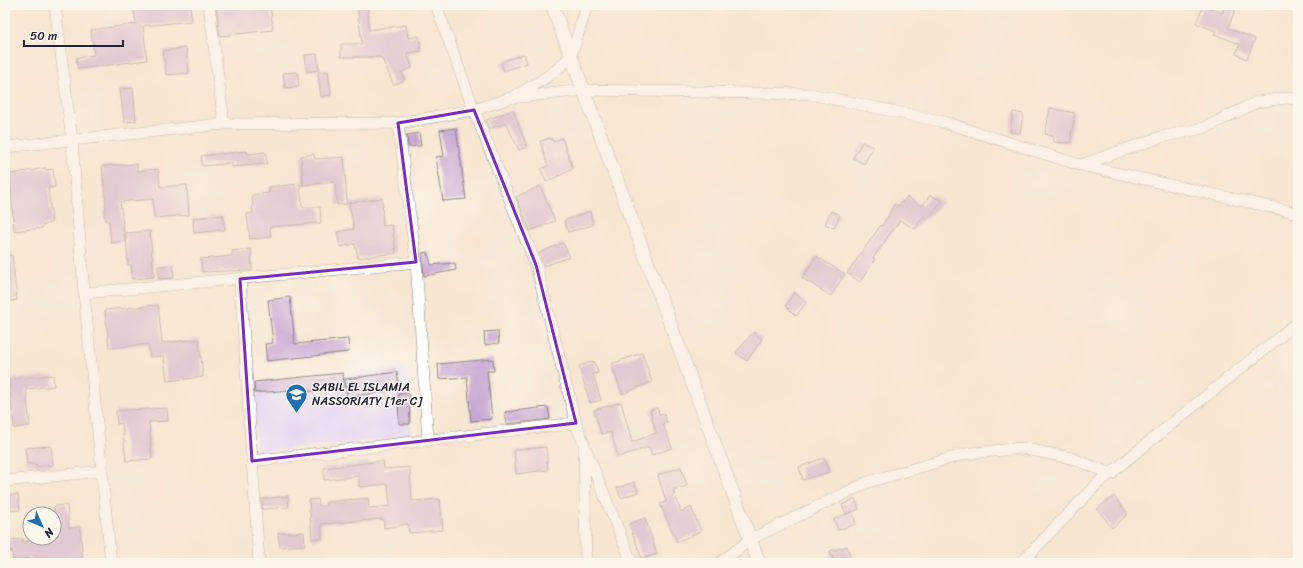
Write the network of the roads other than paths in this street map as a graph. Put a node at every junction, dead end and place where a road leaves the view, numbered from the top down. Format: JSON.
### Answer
{"nodes":[{"id":1,"x":55,"y":5,"type":"edge"},
{"id":2,"x":209,"y":5,"type":"edge"},
{"id":3,"x":436,"y":5,"type":"edge"},
{"id":4,"x":552,"y":5,"type":"edge"},
{"id":5,"x":588,"y":5,"type":"edge"},
{"id":6,"x":570,"y":55,"type":"junction"},
{"id":7,"x":585,"y":90,"type":"junction"},
{"id":8,"x":510,"y":98,"type":"junction"},
{"id":9,"x":1298,"y":99,"type":"edge"},
{"id":10,"x":474,"y":110,"type":"junction"},
{"id":11,"x":398,"y":123,"type":"junction"},
{"id":12,"x":224,"y":124,"type":"junction"},
{"id":13,"x":72,"y":141,"type":"junction"},
{"id":14,"x":5,"y":148,"type":"edge"},
{"id":15,"x":1080,"y":165,"type":"junction"},
{"id":16,"x":1298,"y":213,"type":"edge"},
{"id":17,"x":416,"y":262,"type":"junction"},
{"id":18,"x":240,"y":279,"type":"junction"},
{"id":19,"x":84,"y":293,"type":"junction"},
{"id":20,"x":1298,"y":322,"type":"edge"},
{"id":21,"x":576,"y":423,"type":"junction"},
{"id":22,"x":428,"y":440,"type":"junction"},
{"id":23,"x":584,"y":444,"type":"junction"},
{"id":24,"x":252,"y":461,"type":"junction"},
{"id":25,"x":102,"y":471,"type":"junction"},
{"id":26,"x":1112,"y":474,"type":"junction"},
{"id":27,"x":5,"y":481,"type":"edge"},
{"id":28,"x":751,"y":539,"type":"junction"},
{"id":29,"x":111,"y":563,"type":"edge"},
{"id":30,"x":259,"y":563,"type":"edge"},
{"id":31,"x":586,"y":563,"type":"edge"},
{"id":32,"x":632,"y":563,"type":"edge"},
{"id":33,"x":720,"y":563,"type":"edge"},
{"id":34,"x":759,"y":563,"type":"edge"},
{"id":35,"x":1021,"y":563,"type":"edge"}],
"edges":[{"from":1,"to":13,"type":"street"},
{"from":2,"to":12,"type":"street"},
{"from":3,"to":10,"type":"street"},
{"from":4,"to":6,"type":"street"},
{"from":5,"to":6,"type":"street"},
{"from":6,"to":7,"type":"street"},
{"from":6,"to":8,"type":"street"},
{"from":7,"to":8,"type":"street"},
{"from":7,"to":15,"type":"street"},
{"from":7,"to":28,"type":"street"},
{"from":8,"to":10,"type":"street"},
{"from":9,"to":15,"type":"street"},
{"from":10,"to":11,"type":"street"},
{"from":10,"to":21,"type":"street"},
{"from":11,"to":12,"type":"street"},
{"from":11,"to":17,"type":"street"},
{"from":12,"to":13,"type":"street"},
{"from":13,"to":14,"type":"street"},
{"from":13,"to":19,"type":"street"},
{"from":15,"to":16,"type":"street"},
{"from":17,"to":18,"type":"street"},
{"from":17,"to":22,"type":"street"},
{"from":18,"to":19,"type":"street"},
{"from":18,"to":24,"type":"street"},
{"from":19,"to":25,"type":"street"},
{"from":20,"to":26,"type":"street"},
{"from":21,"to":22,"type":"street"},
{"from":21,"to":23,"type":"street"},
{"from":22,"to":24,"type":"street"},
{"from":23,"to":31,"type":"street"},
{"from":23,"to":32,"type":"street"},
{"from":24,"to":30,"type":"street"},
{"from":25,"to":27,"type":"street"},
{"from":25,"to":29,"type":"street"},
{"from":26,"to":28,"type":"street"},
{"from":26,"to":35,"type":"street"},
{"from":28,"to":33,"type":"street"},
{"from":28,"to":34,"type":"street"}]}
